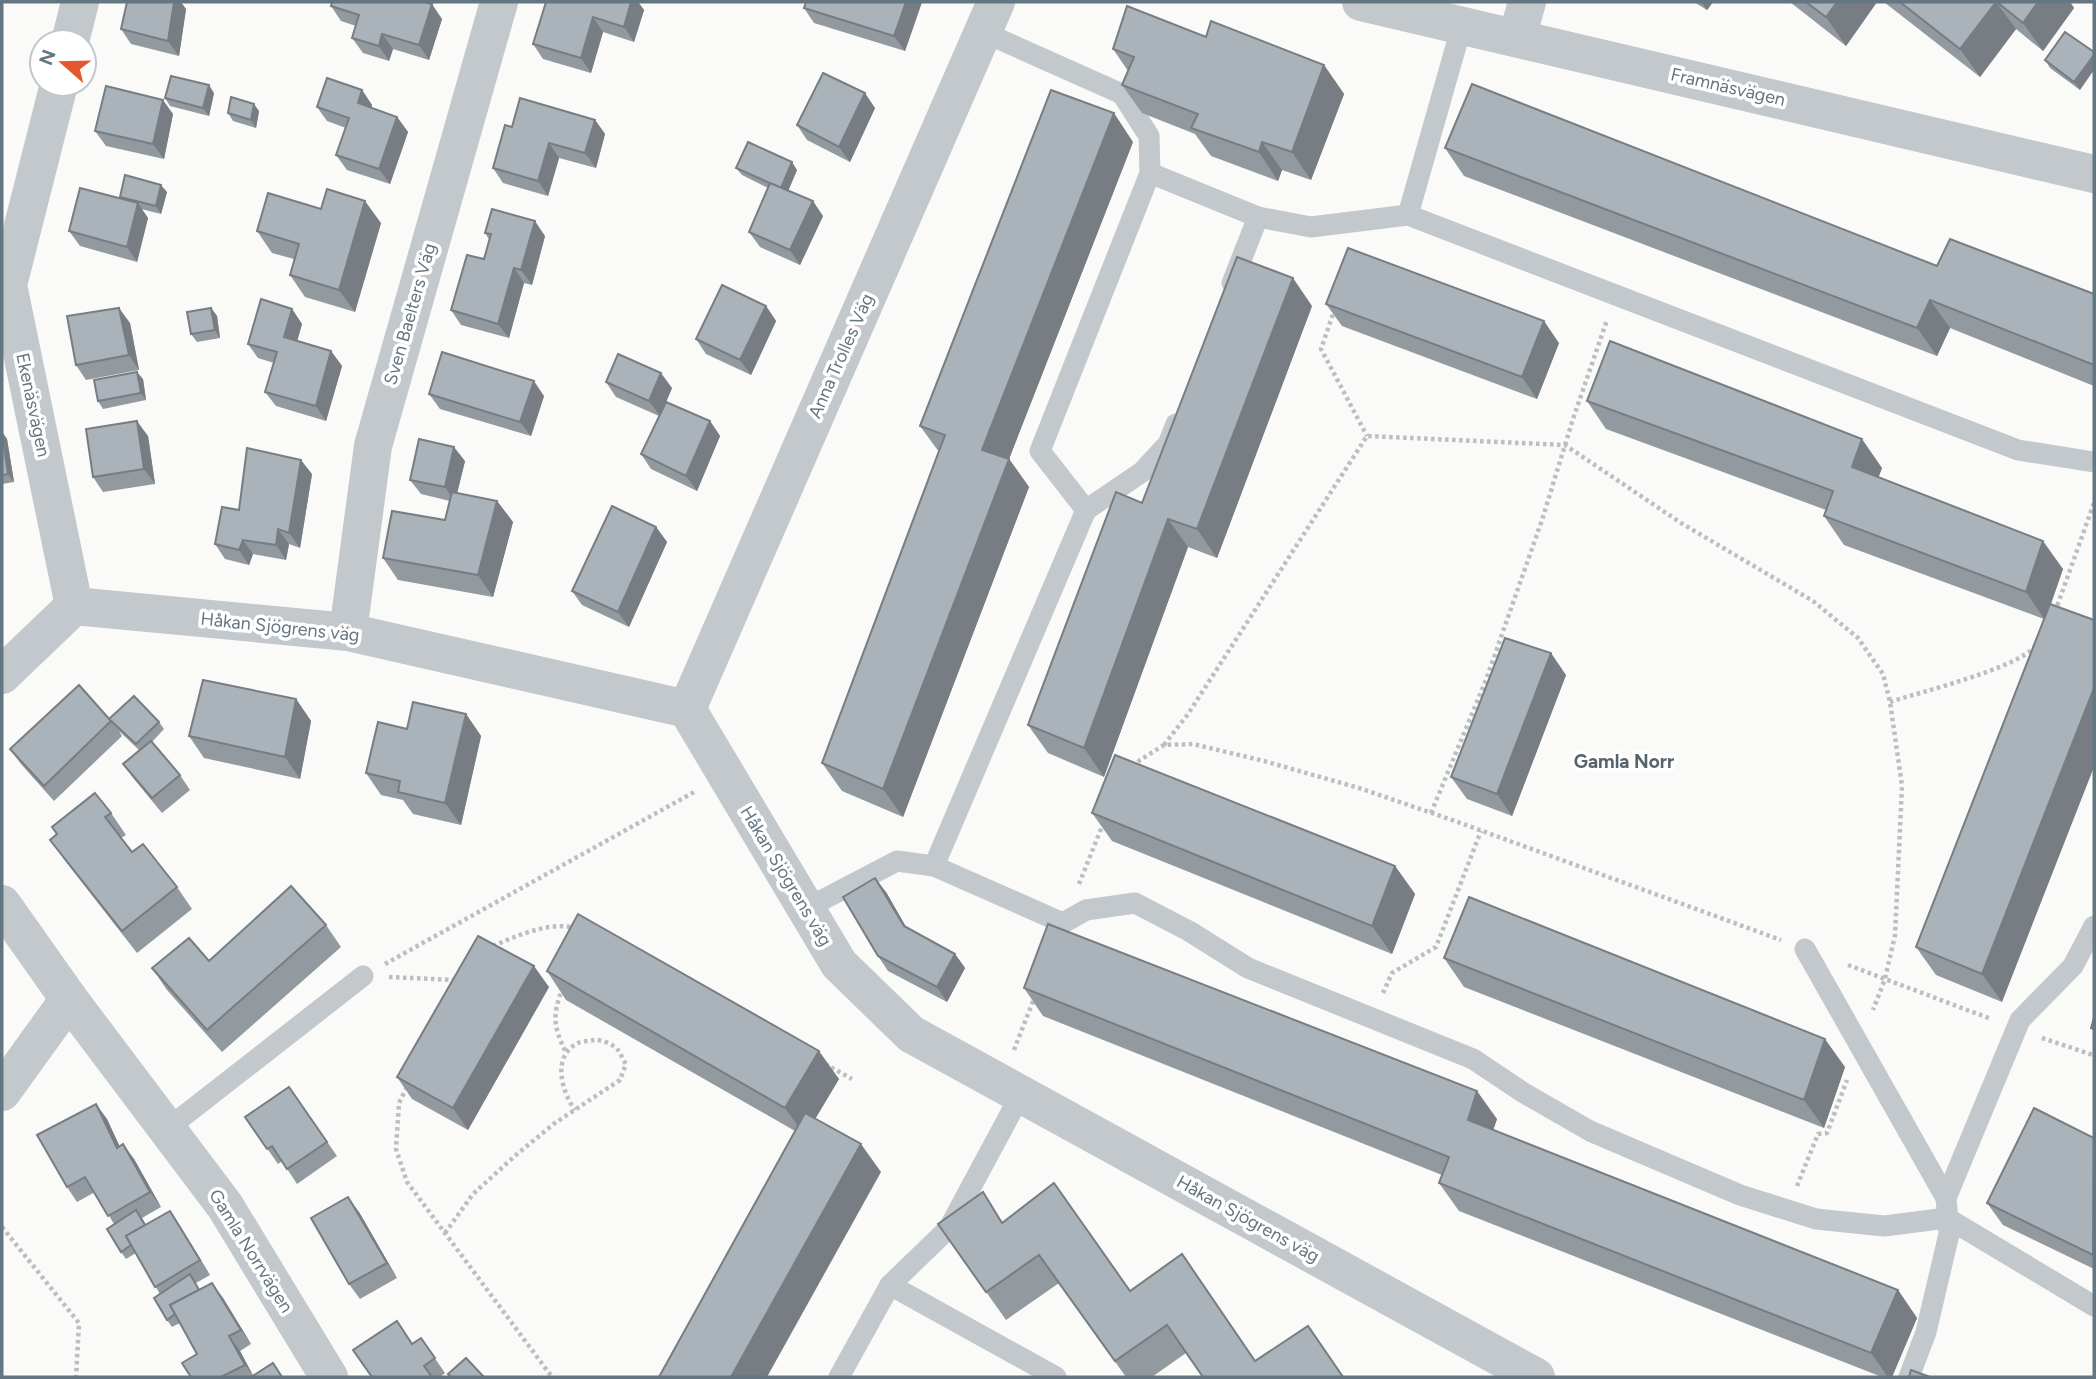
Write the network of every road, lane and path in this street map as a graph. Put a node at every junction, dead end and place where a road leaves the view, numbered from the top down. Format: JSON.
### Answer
{"nodes":[{"id":1,"x":80,"y":2,"type":"edge"},
{"id":2,"x":499,"y":2,"type":"edge"},
{"id":3,"x":1361,"y":2,"type":"edge"},
{"id":4,"x":989,"y":17,"type":"edge"},
{"id":5,"x":1522,"y":20,"type":"edge"},
{"id":6,"x":1462,"y":25,"type":"junction"},
{"id":7,"x":74,"y":28,"type":"edge"},
{"id":8,"x":55,"y":98,"type":"edge"},
{"id":9,"x":1150,"y":173,"type":"junction"},
{"id":10,"x":2094,"y":174,"type":"edge"},
{"id":11,"x":1408,"y":215,"type":"junction"},
{"id":12,"x":1258,"y":217,"type":"junction"},
{"id":13,"x":5,"y":283,"type":"edge"},
{"id":14,"x":1616,"y":295,"type":"junction"},
{"id":15,"x":1338,"y":301,"type":"edge"},
{"id":16,"x":1223,"y":305,"type":"edge"},
{"id":17,"x":1183,"y":406,"type":"edge"},
{"id":18,"x":1367,"y":436,"type":"junction"},
{"id":19,"x":1565,"y":445,"type":"junction"},
{"id":20,"x":2094,"y":461,"type":"edge"},
{"id":21,"x":2094,"y":503,"type":"edge"},
{"id":22,"x":1086,"y":510,"type":"junction"},
{"id":23,"x":74,"y":606,"type":"junction"},
{"id":24,"x":2054,"y":615,"type":"edge"},
{"id":25,"x":348,"y":632,"type":"junction"},
{"id":26,"x":2038,"y":642,"type":"edge"},
{"id":27,"x":2,"y":676,"type":"edge"},
{"id":28,"x":1890,"y":702,"type":"junction"},
{"id":29,"x":687,"y":709,"type":"junction"},
{"id":30,"x":1164,"y":745,"type":"junction"},
{"id":31,"x":1127,"y":773,"type":"edge"},
{"id":32,"x":725,"y":774,"type":"junction"},
{"id":33,"x":1432,"y":813,"type":"junction"},
{"id":34,"x":1106,"y":816,"type":"edge"},
{"id":35,"x":1481,"y":830,"type":"junction"},
{"id":36,"x":934,"y":866,"type":"junction"},
{"id":37,"x":2,"y":904,"type":"edge"},
{"id":38,"x":805,"y":909,"type":"junction"},
{"id":39,"x":1063,"y":923,"type":"junction"},
{"id":40,"x":2094,"y":926,"type":"edge"},
{"id":41,"x":586,"y":931,"type":"edge"},
{"id":42,"x":1805,"y":949,"type":"junction"},
{"id":43,"x":483,"y":951,"type":"edge"},
{"id":44,"x":464,"y":970,"type":"edge"},
{"id":45,"x":363,"y":976,"type":"junction"},
{"id":46,"x":569,"y":976,"type":"edge"},
{"id":47,"x":1885,"y":979,"type":"junction"},
{"id":48,"x":455,"y":980,"type":"junction"},
{"id":49,"x":1039,"y":985,"type":"edge"},
{"id":50,"x":452,"y":990,"type":"edge"},
{"id":51,"x":69,"y":999,"type":"junction"},
{"id":52,"x":1371,"y":1019,"type":"junction"},
{"id":53,"x":2016,"y":1029,"type":"junction"},
{"id":54,"x":1860,"y":1045,"type":"junction"},
{"id":55,"x":566,"y":1053,"type":"junction"},
{"id":56,"x":2093,"y":1055,"type":"edge"},
{"id":57,"x":817,"y":1059,"type":"edge"},
{"id":58,"x":852,"y":1079,"type":"dead end"},
{"id":59,"x":411,"y":1080,"type":"edge"},
{"id":60,"x":1011,"y":1089,"type":"junction"},
{"id":61,"x":2,"y":1092,"type":"edge"},
{"id":62,"x":575,"y":1110,"type":"junction"},
{"id":63,"x":167,"y":1129,"type":"junction"},
{"id":64,"x":1946,"y":1208,"type":"junction"},
{"id":65,"x":1787,"y":1210,"type":"junction"},
{"id":66,"x":2,"y":1227,"type":"edge"},
{"id":67,"x":445,"y":1233,"type":"junction"},
{"id":68,"x":890,"y":1285,"type":"junction"},
{"id":69,"x":2094,"y":1306,"type":"edge"},
{"id":70,"x":76,"y":1377,"type":"edge"},
{"id":71,"x":330,"y":1377,"type":"edge"},
{"id":72,"x":552,"y":1377,"type":"edge"},
{"id":73,"x":839,"y":1377,"type":"edge"},
{"id":74,"x":1056,"y":1377,"type":"edge"},
{"id":75,"x":1536,"y":1377,"type":"edge"},
{"id":76,"x":1909,"y":1377,"type":"edge"}],
"edges":[{"from":1,"to":7,"type":"street"},
{"from":2,"to":25,"type":"street","name":"Sven Baelters Väg"},
{"from":3,"to":6,"type":"street","name":"Framnäsvägen"},
{"from":4,"to":9,"type":"lane"},
{"from":4,"to":29,"type":"street","name":"Anna Trolles Väg"},
{"from":5,"to":6,"type":"street","name":"Framnäsvägen"},
{"from":5,"to":10,"type":"street","name":"Framnäsvägen"},
{"from":6,"to":11,"type":"lane"},
{"from":8,"to":13,"type":"street","name":"Ekenäsvägen"},
{"from":9,"to":12,"type":"lane"},
{"from":9,"to":22,"type":"lane"},
{"from":11,"to":12,"type":"lane"},
{"from":11,"to":14,"type":"lane"},
{"from":12,"to":16,"type":"lane"},
{"from":13,"to":23,"type":"street","name":"Ekenäsvägen"},
{"from":14,"to":19,"type":"path"},
{"from":14,"to":20,"type":"lane"},
{"from":15,"to":18,"type":"path"},
{"from":17,"to":22,"type":"lane"},
{"from":18,"to":19,"type":"path"},
{"from":18,"to":30,"type":"path"},
{"from":19,"to":28,"type":"path"},
{"from":19,"to":33,"type":"path"},
{"from":21,"to":24,"type":"path"},
{"from":22,"to":36,"type":"lane"},
{"from":23,"to":25,"type":"street","name":"Håkan Sjögrens väg"},
{"from":23,"to":27,"type":"street"},
{"from":25,"to":29,"type":"street","name":"Håkan Sjögrens väg"},
{"from":26,"to":28,"type":"path"},
{"from":28,"to":47,"type":"path"},
{"from":29,"to":32,"type":"street","name":"Håkan Sjögrens väg"},
{"from":30,"to":31,"type":"path"},
{"from":30,"to":33,"type":"path"},
{"from":32,"to":38,"type":"street","name":"Håkan Sjögrens väg"},
{"from":32,"to":45,"type":"path"},
{"from":33,"to":35,"type":"path"},
{"from":34,"to":39,"type":"path"},
{"from":35,"to":42,"type":"path"},
{"from":35,"to":52,"type":"path"},
{"from":36,"to":38,"type":"lane"},
{"from":36,"to":39,"type":"lane"},
{"from":37,"to":51,"type":"street","name":"Gamla Norrvägen"},
{"from":38,"to":60,"type":"street","name":"Håkan Sjögrens väg"},
{"from":39,"to":52,"type":"lane"},
{"from":40,"to":53,"type":"lane"},
{"from":41,"to":43,"type":"path"},
{"from":42,"to":47,"type":"path"},
{"from":42,"to":54,"type":"lane"},
{"from":44,"to":48,"type":"path"},
{"from":45,"to":48,"type":"path"},
{"from":45,"to":63,"type":"lane"},
{"from":46,"to":55,"type":"path"},
{"from":47,"to":53,"type":"path"},
{"from":47,"to":54,"type":"path"},
{"from":48,"to":50,"type":"path"},
{"from":49,"to":60,"type":"path"},
{"from":51,"to":61,"type":"street"},
{"from":51,"to":63,"type":"street","name":"Gamla Norrvägen"},
{"from":52,"to":65,"type":"lane"},
{"from":53,"to":56,"type":"path"},
{"from":53,"to":64,"type":"lane"},
{"from":54,"to":64,"type":"lane"},
{"from":54,"to":65,"type":"path"},
{"from":55,"to":62,"type":"path"},
{"from":55,"to":62,"type":"path"},
{"from":57,"to":58,"type":"path"},
{"from":59,"to":67,"type":"path"},
{"from":60,"to":68,"type":"lane"},
{"from":60,"to":75,"type":"street","name":"Håkan Sjögrens väg"},
{"from":62,"to":67,"type":"path"},
{"from":63,"to":71,"type":"street","name":"Gamla Norrvägen"},
{"from":64,"to":65,"type":"lane"},
{"from":64,"to":69,"type":"lane"},
{"from":64,"to":76,"type":"lane"},
{"from":66,"to":70,"type":"path"},
{"from":67,"to":72,"type":"path"},
{"from":68,"to":73,"type":"lane"},
{"from":68,"to":74,"type":"lane"}]}
